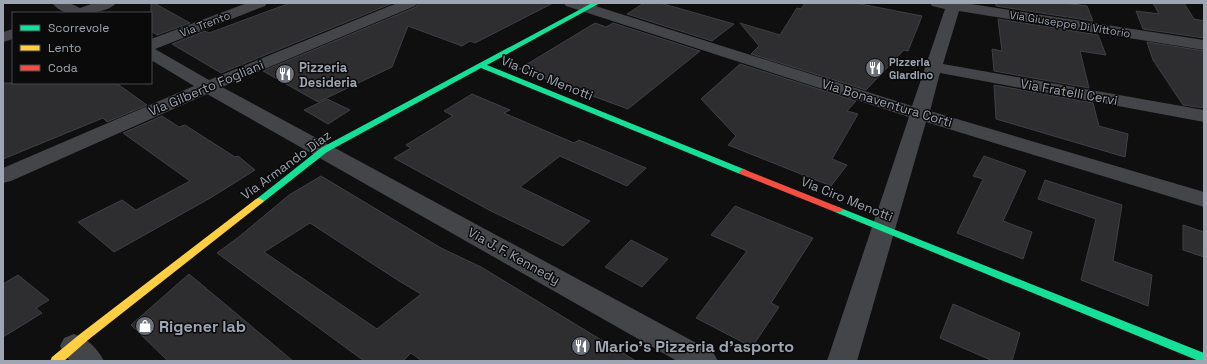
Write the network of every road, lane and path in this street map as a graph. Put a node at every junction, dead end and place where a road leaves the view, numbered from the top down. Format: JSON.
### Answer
{"nodes":[{"id":1,"x":59,"y":3,"type":"edge"},
{"id":2,"x":109,"y":3,"type":"edge"},
{"id":3,"x":260,"y":3,"type":"edge"},
{"id":4,"x":410,"y":3,"type":"edge"},
{"id":5,"x":948,"y":4,"type":"edge"},
{"id":6,"x":585,"y":5,"type":"edge"},
{"id":7,"x":77,"y":12,"type":"edge"},
{"id":8,"x":82,"y":12,"type":"edge"},
{"id":9,"x":152,"y":45,"type":"edge"},
{"id":10,"x":1204,"y":45,"type":"edge"},
{"id":11,"x":152,"y":54,"type":"edge"},
{"id":12,"x":480,"y":65,"type":"junction"},
{"id":13,"x":933,"y":67,"type":"junction"},
{"id":14,"x":208,"y":87,"type":"junction"},
{"id":15,"x":918,"y":114,"type":"junction"},
{"id":16,"x":1204,"y":116,"type":"edge"},
{"id":17,"x":324,"y":150,"type":"junction"},
{"id":18,"x":3,"y":176,"type":"edge"},
{"id":19,"x":1204,"y":200,"type":"edge"},
{"id":20,"x":884,"y":228,"type":"junction"},
{"id":21,"x":73,"y":356,"type":"edge"},
{"id":22,"x":1204,"y":358,"type":"edge"},
{"id":23,"x":703,"y":361,"type":"edge"},
{"id":24,"x":842,"y":361,"type":"edge"}],
"edges":[{"from":1,"to":7,"type":"street"},
{"from":2,"to":8,"type":"street"},
{"from":3,"to":9,"type":"street","name":"Via Trento"},
{"from":4,"to":14,"type":"street","name":"Via Gilberto Fogliani"},
{"from":5,"to":10,"type":"street","name":"Via Giuseppe Di Vittorio"},
{"from":5,"to":13,"type":"street"},
{"from":6,"to":12,"type":"street","name":"Via Armando Diaz"},
{"from":6,"to":15,"type":"street","name":"Via Bonaventura Corti"},
{"from":11,"to":14,"type":"street","name":"Via J. F. Kennedy"},
{"from":12,"to":17,"type":"street","name":"Via Armando Diaz"},
{"from":12,"to":20,"type":"street","name":"Via Ciro Menotti"},
{"from":13,"to":15,"type":"street"},
{"from":13,"to":16,"type":"street","name":"Via Fratelli Cervi"},
{"from":14,"to":17,"type":"street","name":"Via J. F. Kennedy"},
{"from":14,"to":18,"type":"street","name":"Via Gilberto Fogliani"},
{"from":15,"to":19,"type":"street","name":"Via Bonaventura Corti"},
{"from":15,"to":20,"type":"street"},
{"from":17,"to":21,"type":"street","name":"Via Armando Diaz"},
{"from":17,"to":23,"type":"street","name":"Via J. F. Kennedy"},
{"from":20,"to":22,"type":"street","name":"Via Ciro Menotti"},
{"from":20,"to":24,"type":"street"}]}
